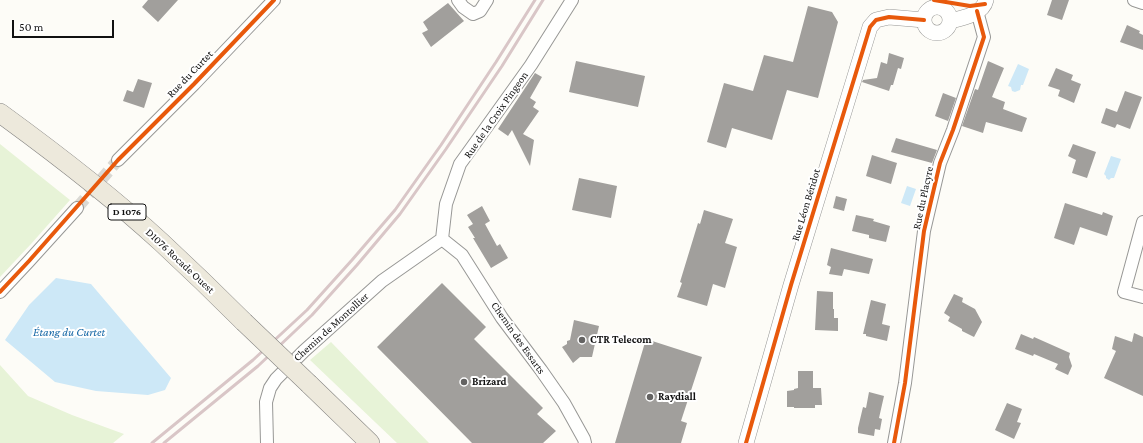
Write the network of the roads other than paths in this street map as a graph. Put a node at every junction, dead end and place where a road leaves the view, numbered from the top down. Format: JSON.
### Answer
{"nodes":[{"id":1,"x":274,"y":0,"type":"edge"},
{"id":2,"x":458,"y":0,"type":"edge"},
{"id":3,"x":487,"y":0,"type":"edge"},
{"id":4,"x":572,"y":0,"type":"edge"},
{"id":5,"x":1134,"y":0,"type":"edge"},
{"id":6,"x":1143,"y":3,"type":"edge"},
{"id":7,"x":983,"y":5,"type":"edge"},
{"id":8,"x":0,"y":113,"type":"edge"},
{"id":9,"x":118,"y":160,"type":"tunnel mouth"},
{"id":10,"x":77,"y":208,"type":"tunnel mouth"},
{"id":11,"x":1143,"y":222,"type":"edge"},
{"id":12,"x":442,"y":238,"type":"junction"},
{"id":13,"x":0,"y":292,"type":"edge"},
{"id":14,"x":1143,"y":296,"type":"edge"},
{"id":15,"x":267,"y":443,"type":"edge"},
{"id":16,"x":370,"y":443,"type":"edge"},
{"id":17,"x":585,"y":443,"type":"edge"},
{"id":18,"x":746,"y":443,"type":"edge"},
{"id":19,"x":894,"y":443,"type":"edge"}],
"edges":[{"from":1,"to":9,"type":"street","name":"Rue du Curtet"},
{"from":2,"to":3,"type":"street"},
{"from":4,"to":12,"type":"street","name":"Rue de la Croix Pingeon"},
{"from":5,"to":6,"type":"street"},
{"from":7,"to":18,"type":"street","name":"Rue Léon Béridot"},
{"from":7,"to":19,"type":"street","name":"Rue du Placyre"},
{"from":8,"to":16,"type":"main road","name":"D1076 Rocade Ouest","number":"D 1076","bridge":true},
{"from":10,"to":13,"type":"street"},
{"from":11,"to":14,"type":"street"},
{"from":12,"to":15,"type":"street","name":"Chemin de Montollier"},
{"from":12,"to":17,"type":"street","name":"Chemin des Essarts"}]}
